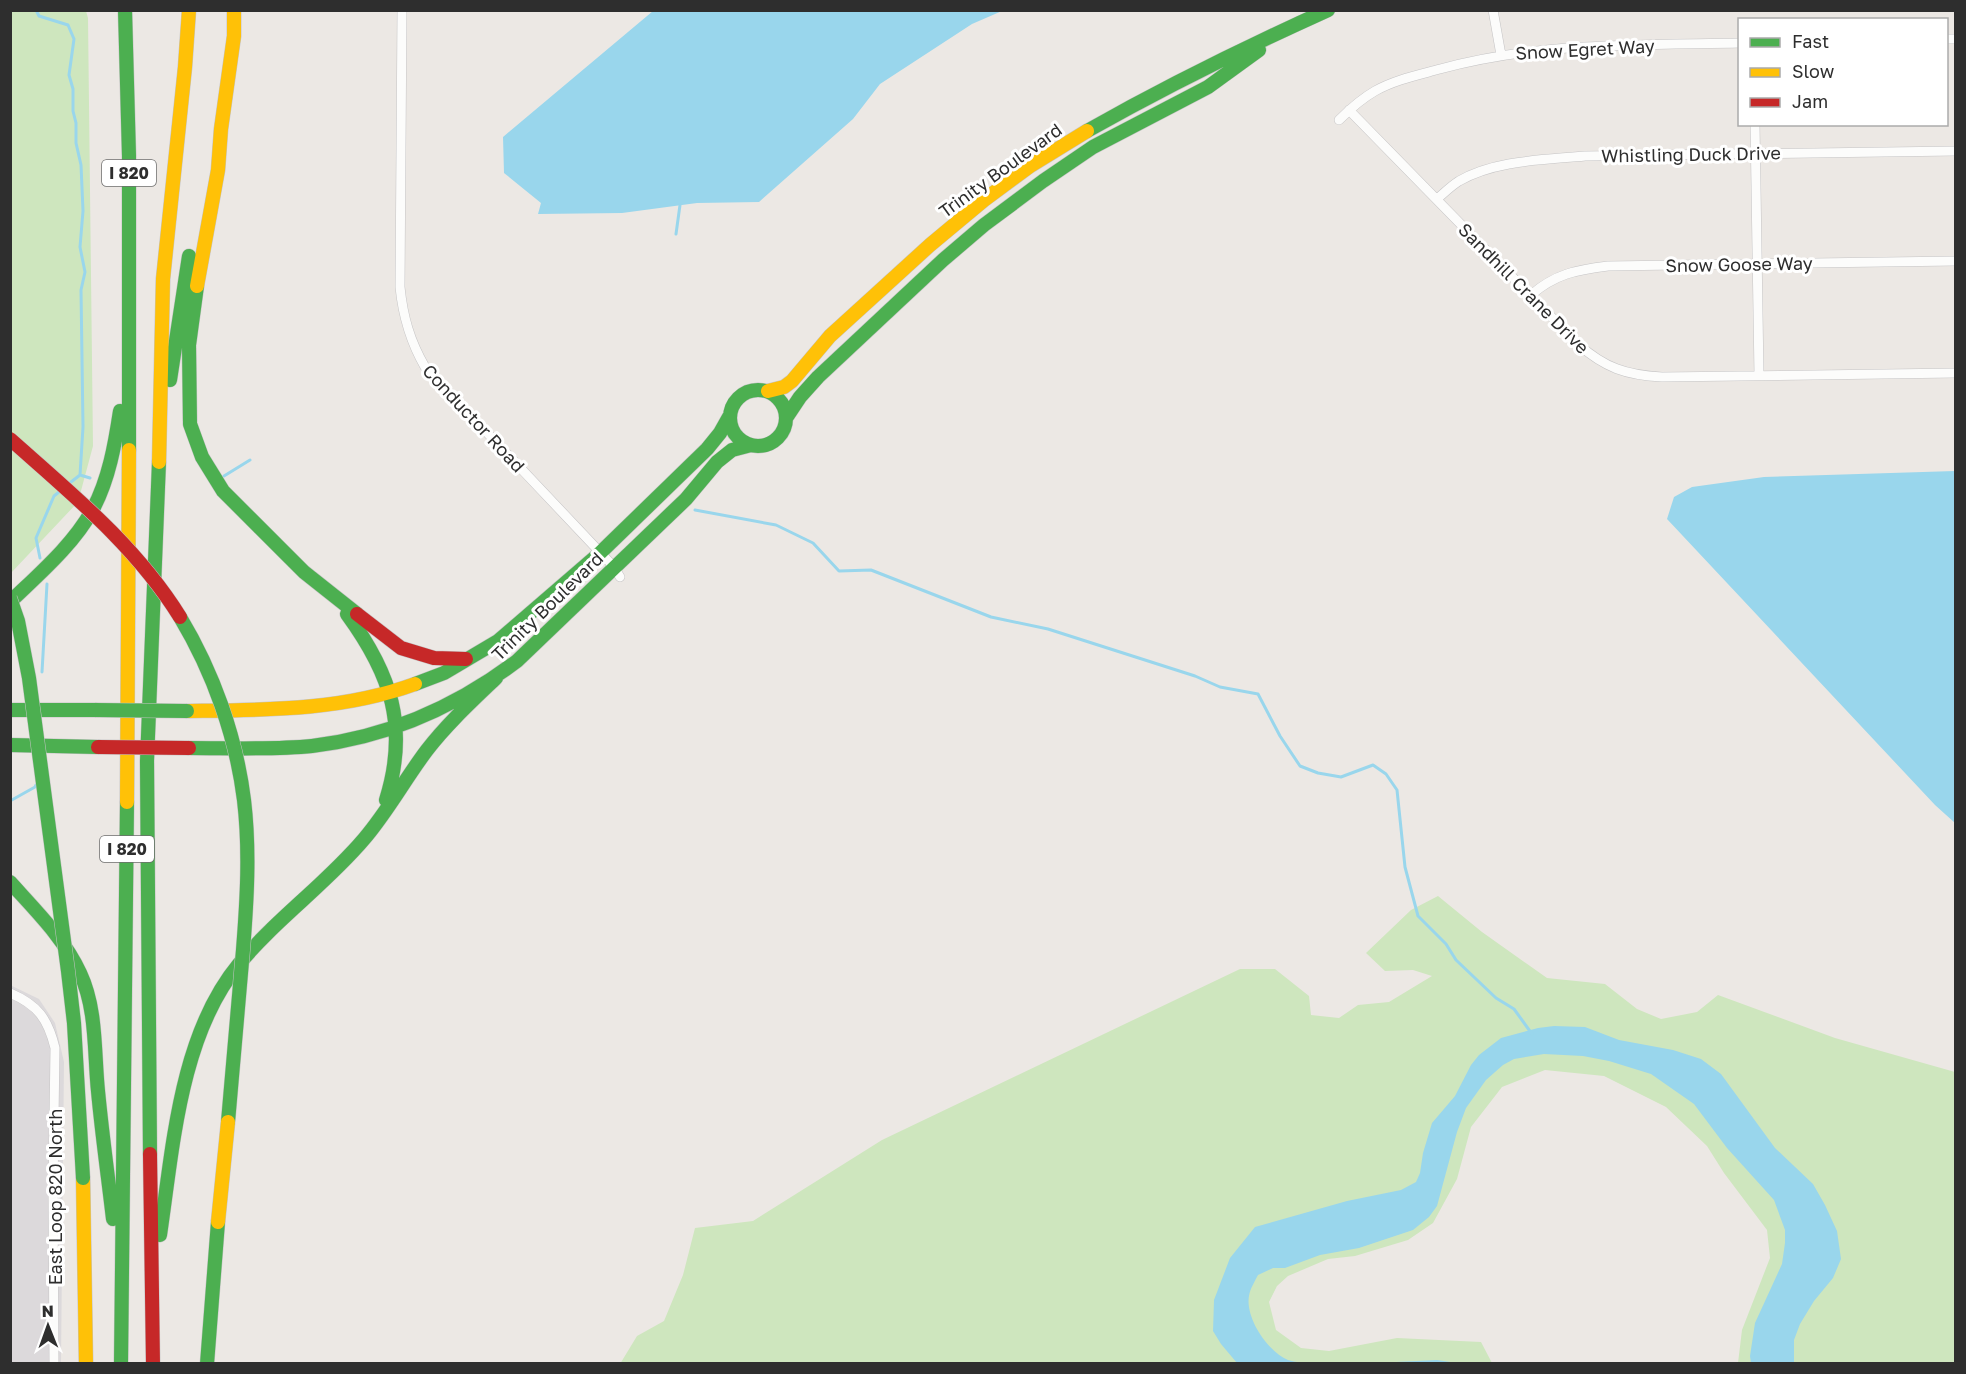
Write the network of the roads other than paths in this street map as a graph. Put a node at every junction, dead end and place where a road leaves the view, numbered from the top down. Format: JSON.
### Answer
{"nodes":[{"id":1,"x":126,"y":10,"type":"edge"},
{"id":2,"x":189,"y":10,"type":"edge"},
{"id":3,"x":234,"y":10,"type":"edge"},
{"id":4,"x":402,"y":10,"type":"edge"},
{"id":5,"x":1328,"y":10,"type":"edge"},
{"id":6,"x":1493,"y":10,"type":"edge"},
{"id":7,"x":1290,"y":27,"type":"junction"},
{"id":8,"x":1738,"y":43,"type":"edge"},
{"id":9,"x":1501,"y":55,"type":"junction"},
{"id":10,"x":1349,"y":110,"type":"junction"},
{"id":11,"x":1339,"y":120,"type":"dead end"},
{"id":12,"x":1755,"y":126,"type":"edge"},
{"id":13,"x":221,"y":129,"type":"junction"},
{"id":14,"x":1956,"y":151,"type":"edge"},
{"id":15,"x":1755,"y":153,"type":"junction"},
{"id":16,"x":1437,"y":199,"type":"junction"},
{"id":17,"x":1956,"y":261,"type":"edge"},
{"id":18,"x":1756,"y":264,"type":"junction"},
{"id":19,"x":1531,"y":295,"type":"junction"},
{"id":20,"x":130,"y":335,"type":"junction"},
{"id":21,"x":1956,"y":372,"type":"edge"},
{"id":22,"x":1759,"y":375,"type":"junction"},
{"id":23,"x":768,"y":391,"type":"junction"},
{"id":24,"x":729,"y":417,"type":"junction"},
{"id":25,"x":786,"y":418,"type":"junction"},
{"id":26,"x":10,"y":439,"type":"edge"},
{"id":27,"x":751,"y":445,"type":"junction"},
{"id":28,"x":159,"y":459,"type":"junction"},
{"id":29,"x":600,"y":553,"type":"junction"},
{"id":30,"x":617,"y":572,"type":"junction"},
{"id":31,"x":327,"y":589,"type":"junction"},
{"id":32,"x":10,"y":600,"type":"edge"},
{"id":33,"x":466,"y":659,"type":"junction"},
{"id":34,"x":496,"y":678,"type":"junction"},
{"id":35,"x":390,"y":692,"type":"junction"},
{"id":36,"x":10,"y":710,"type":"edge"},
{"id":37,"x":397,"y":726,"type":"junction"},
{"id":38,"x":10,"y":745,"type":"edge"},
{"id":39,"x":367,"y":836,"type":"junction"},
{"id":40,"x":10,"y":882,"type":"edge"},
{"id":41,"x":10,"y":993,"type":"edge"},
{"id":42,"x":122,"y":1281,"type":"junction"},
{"id":43,"x":153,"y":1281,"type":"junction"},
{"id":44,"x":54,"y":1364,"type":"edge"},
{"id":45,"x":86,"y":1364,"type":"edge"},
{"id":46,"x":121,"y":1364,"type":"edge"},
{"id":47,"x":153,"y":1364,"type":"edge"},
{"id":48,"x":207,"y":1364,"type":"edge"}],
"edges":[{"from":1,"to":20,"type":"main road","number":"I 820"},
{"from":2,"to":28,"type":"main road","number":"I 820"},
{"from":3,"to":13,"type":"main road"},
{"from":4,"to":29,"type":"street","name":"Conductor Road"},
{"from":5,"to":7,"type":"main road","name":"Trinity Boulevard"},
{"from":6,"to":9,"type":"street"},
{"from":7,"to":23,"type":"main road","name":"Trinity Boulevard"},
{"from":7,"to":25,"type":"main road","name":"Trinity Boulevard"},
{"from":8,"to":9,"type":"street","name":"Snow Egret Way"},
{"from":9,"to":10,"type":"street","name":"Snow Egret Way"},
{"from":10,"to":11,"type":"street","name":"Snow Egret Way"},
{"from":10,"to":16,"type":"street","name":"Sandhill Crane Drive"},
{"from":12,"to":15,"type":"street"},
{"from":13,"to":28,"type":"main road"},
{"from":13,"to":31,"type":"main road"},
{"from":14,"to":15,"type":"street","name":"Whistling Duck Drive"},
{"from":15,"to":16,"type":"street","name":"Whistling Duck Drive"},
{"from":15,"to":18,"type":"street"},
{"from":16,"to":19,"type":"street","name":"Sandhill Crane Drive"},
{"from":17,"to":18,"type":"street","name":"Snow Goose Way"},
{"from":18,"to":19,"type":"street","name":"Snow Goose Way"},
{"from":18,"to":22,"type":"street"},
{"from":19,"to":22,"type":"street","name":"Sandhill Crane Drive"},
{"from":20,"to":32,"type":"main road"},
{"from":20,"to":42,"type":"main road","number":"I 820"},
{"from":21,"to":22,"type":"street","name":"Sandhill Crane Drive"},
{"from":23,"to":24,"type":"main road","name":"Trinity Boulevard"},
{"from":23,"to":25,"type":"main road"},
{"from":24,"to":27,"type":"main road"},
{"from":24,"to":29,"type":"main road","name":"Trinity Boulevard"},
{"from":25,"to":27,"type":"main road","name":"Trinity Boulevard"},
{"from":26,"to":48,"type":"main road","bridge":true},
{"from":27,"to":30,"type":"main road","name":"Trinity Boulevard"},
{"from":28,"to":43,"type":"main road","number":"I 820"},
{"from":29,"to":30,"type":"street","name":"Conductor Road"},
{"from":29,"to":33,"type":"main road","name":"Trinity Boulevard"},
{"from":30,"to":34,"type":"main road","name":"Trinity Boulevard"},
{"from":31,"to":33,"type":"main road"},
{"from":31,"to":35,"type":"main road"},
{"from":32,"to":45,"type":"main road","bridge":true},
{"from":33,"to":35,"type":"main road","name":"Trinity Boulevard"},
{"from":34,"to":37,"type":"main road","name":"Trinity Boulevard"},
{"from":34,"to":39,"type":"main road"},
{"from":35,"to":36,"type":"main road","name":"Trinity Boulevard","bridge":true},
{"from":35,"to":37,"type":"main road"},
{"from":37,"to":38,"type":"main road","name":"Trinity Boulevard","bridge":true},
{"from":37,"to":39,"type":"main road"},
{"from":39,"to":43,"type":"main road"},
{"from":40,"to":42,"type":"main road"},
{"from":41,"to":44,"type":"street","name":"East Loop 820 North"},
{"from":42,"to":46,"type":"main road","number":"I 820"},
{"from":43,"to":47,"type":"main road","number":"I 820"}]}
